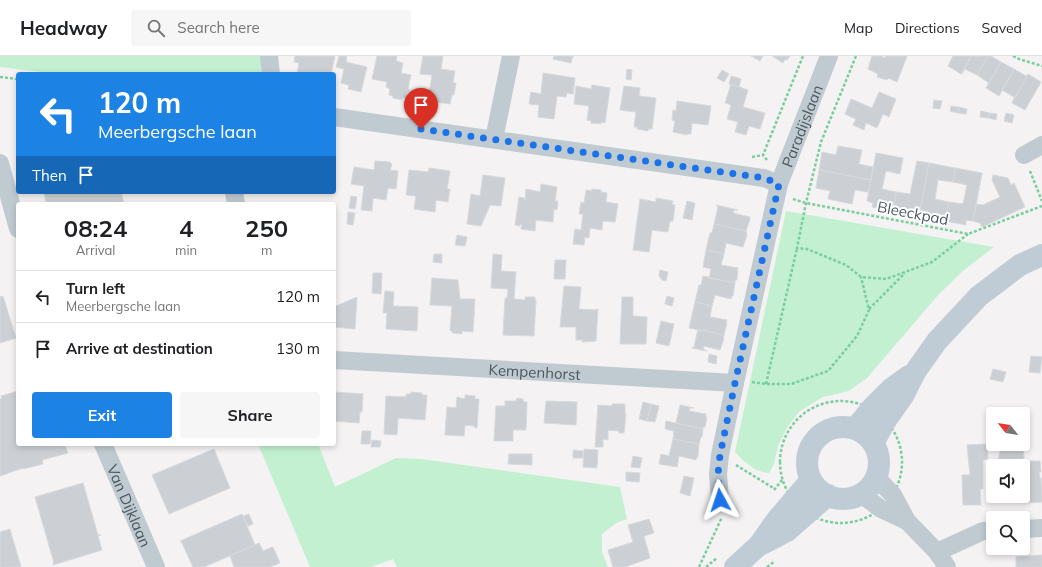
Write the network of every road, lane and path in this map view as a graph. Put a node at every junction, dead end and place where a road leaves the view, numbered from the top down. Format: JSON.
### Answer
{"nodes":[{"id":1,"x":269,"y":56,"type":"edge"},
{"id":2,"x":511,"y":56,"type":"edge"},
{"id":3,"x":803,"y":56,"type":"edge"},
{"id":4,"x":829,"y":56,"type":"edge"},
{"id":5,"x":856,"y":56,"type":"edge"},
{"id":6,"x":1013,"y":56,"type":"edge"},
{"id":7,"x":1042,"y":66,"type":"edge"},
{"id":8,"x":271,"y":72,"type":"edge"},
{"id":9,"x":0,"y":77,"type":"edge"},
{"id":10,"x":16,"y":79,"type":"edge"},
{"id":11,"x":336,"y":117,"type":"edge"},
{"id":12,"x":494,"y":139,"type":"junction"},
{"id":13,"x":1042,"y":145,"type":"edge"},
{"id":14,"x":1024,"y":155,"type":"joint"},
{"id":15,"x":0,"y":163,"type":"edge"},
{"id":16,"x":778,"y":189,"type":"junction"},
{"id":17,"x":1042,"y":201,"type":"edge"},
{"id":18,"x":806,"y":203,"type":"junction"},
{"id":19,"x":1042,"y":206,"type":"edge"},
{"id":20,"x":16,"y":222,"type":"edge"},
{"id":21,"x":968,"y":234,"type":"junction"},
{"id":22,"x":797,"y":248,"type":"junction"},
{"id":23,"x":1042,"y":255,"type":"edge"},
{"id":24,"x":906,"y":272,"type":"junction"},
{"id":25,"x":861,"y":277,"type":"junction"},
{"id":26,"x":869,"y":310,"type":"junction"},
{"id":27,"x":336,"y":360,"type":"edge"},
{"id":28,"x":915,"y":372,"type":"junction"},
{"id":29,"x":735,"y":381,"type":"junction"},
{"id":30,"x":766,"y":384,"type":"junction"},
{"id":31,"x":851,"y":401,"type":"dead end"},
{"id":32,"x":855,"y":429,"type":"junction"},
{"id":33,"x":902,"y":434,"type":"dead end"},
{"id":34,"x":898,"y":440,"type":"dead end"},
{"id":35,"x":873,"y":443,"type":"junction"},
{"id":36,"x":104,"y":446,"type":"edge"},
{"id":37,"x":720,"y":455,"type":"junction"},
{"id":38,"x":876,"y":477,"type":"junction"},
{"id":39,"x":811,"y":480,"type":"junction"},
{"id":40,"x":775,"y":489,"type":"junction"},
{"id":41,"x":861,"y":494,"type":"junction"},
{"id":42,"x":770,"y":495,"type":"dead end"},
{"id":43,"x":828,"y":495,"type":"junction"},
{"id":44,"x":720,"y":500,"type":"dead end"},
{"id":45,"x":861,"y":520,"type":"dead end"},
{"id":46,"x":908,"y":521,"type":"junction"},
{"id":47,"x":828,"y":522,"type":"dead end"},
{"id":48,"x":1042,"y":528,"type":"edge"},
{"id":49,"x":1030,"y":529,"type":"edge"},
{"id":50,"x":986,"y":531,"type":"edge"},
{"id":51,"x":759,"y":546,"type":"junction"},
{"id":52,"x":937,"y":552,"type":"junction"},
{"id":53,"x":727,"y":561,"type":"edge"},
{"id":54,"x":156,"y":567,"type":"edge"},
{"id":55,"x":706,"y":567,"type":"edge"},
{"id":56,"x":947,"y":567,"type":"edge"}],
"edges":[{"from":1,"to":8,"type":"street"},
{"from":2,"to":12,"type":"street"},
{"from":3,"to":16,"type":"path"},
{"from":4,"to":16,"type":"street","name":"Paradijslaan"},
{"from":5,"to":18,"type":"path"},
{"from":6,"to":7,"type":"path"},
{"from":9,"to":10,"type":"path"},
{"from":11,"to":12,"type":"street"},
{"from":12,"to":16,"type":"street"},
{"from":13,"to":14,"type":"street"},
{"from":14,"to":17,"type":"path"},
{"from":15,"to":20,"type":"street"},
{"from":16,"to":18,"type":"path","name":"Bleeckpad"},
{"from":16,"to":29,"type":"street","name":"Paradijslaan"},
{"from":18,"to":21,"type":"path","name":"Bleeckpad"},
{"from":18,"to":22,"type":"path"},
{"from":19,"to":21,"type":"path","name":"Bleeckpad"},
{"from":21,"to":24,"type":"path"},
{"from":22,"to":25,"type":"path"},
{"from":22,"to":30,"type":"path"},
{"from":23,"to":28,"type":"main road"},
{"from":24,"to":25,"type":"path"},
{"from":24,"to":26,"type":"path"},
{"from":25,"to":26,"type":"path"},
{"from":26,"to":30,"type":"path"},
{"from":27,"to":29,"type":"street","name":"Kempenhorst"},
{"from":28,"to":32,"type":"main road"},
{"from":28,"to":35,"type":"main road"},
{"from":29,"to":30,"type":"path"},
{"from":29,"to":37,"type":"street","name":"Paradijslaan"},
{"from":31,"to":40,"type":"path"},
{"from":32,"to":35,"type":"main road"},
{"from":32,"to":39,"type":"main road"},
{"from":33,"to":34,"type":"path"},
{"from":35,"to":38,"type":"main road"},
{"from":36,"to":54,"type":"street","name":"Van Dijklaan"},
{"from":37,"to":40,"type":"path"},
{"from":37,"to":44,"type":"street","name":"Paradijslaan"},
{"from":38,"to":41,"type":"main road"},
{"from":38,"to":46,"type":"street"},
{"from":39,"to":43,"type":"main road"},
{"from":39,"to":51,"type":"main road"},
{"from":40,"to":42,"type":"path"},
{"from":41,"to":43,"type":"main road"},
{"from":41,"to":46,"type":"street"},
{"from":43,"to":51,"type":"main road"},
{"from":45,"to":47,"type":"path"},
{"from":46,"to":52,"type":"street"},
{"from":48,"to":49,"type":"street"},
{"from":50,"to":52,"type":"street"},
{"from":51,"to":53,"type":"main road"},
{"from":52,"to":56,"type":"street"},
{"from":53,"to":55,"type":"path"}]}
